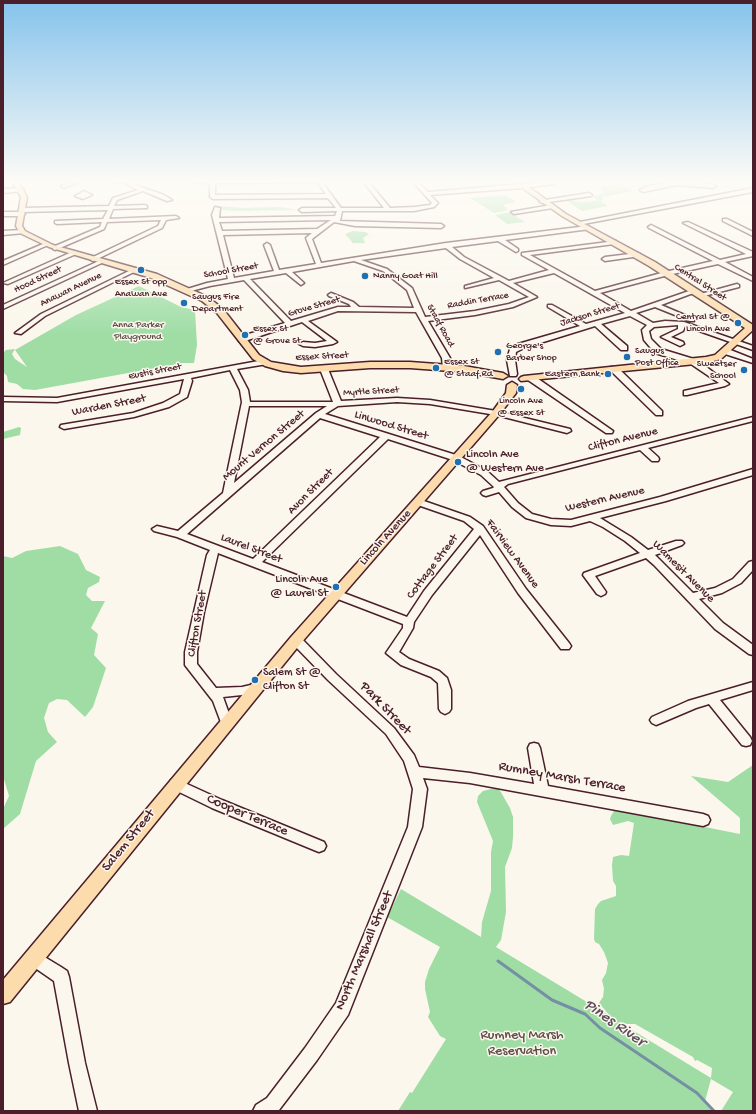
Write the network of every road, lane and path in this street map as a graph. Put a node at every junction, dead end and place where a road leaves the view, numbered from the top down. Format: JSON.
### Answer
{"nodes":[{"id":1,"x":22,"y":232,"type":"joint"},
{"id":2,"x":93,"y":232,"type":"edge"},
{"id":3,"x":150,"y":232,"type":"edge"},
{"id":4,"x":269,"y":232,"type":"edge"},
{"id":5,"x":317,"y":232,"type":"edge"},
{"id":6,"x":556,"y":232,"type":"edge"},
{"id":7,"x":595,"y":232,"type":"edge"},
{"id":8,"x":661,"y":232,"type":"edge"},
{"id":9,"x":705,"y":232,"type":"edge"},
{"id":10,"x":3,"y":233,"type":"edge"},
{"id":11,"x":219,"y":233,"type":"joint"},
{"id":12,"x":499,"y":239,"type":"junction"},
{"id":13,"x":614,"y":242,"type":"junction"},
{"id":14,"x":46,"y":245,"type":"junction"},
{"id":15,"x":267,"y":245,"type":"dead end"},
{"id":16,"x":446,"y":245,"type":"junction"},
{"id":17,"x":55,"y":248,"type":"junction"},
{"id":18,"x":516,"y":250,"type":"dead end"},
{"id":19,"x":74,"y":253,"type":"junction"},
{"id":20,"x":752,"y":254,"type":"edge"},
{"id":21,"x":638,"y":255,"type":"junction"},
{"id":22,"x":93,"y":259,"type":"junction"},
{"id":23,"x":353,"y":259,"type":"junction"},
{"id":24,"x":605,"y":259,"type":"dead end"},
{"id":25,"x":104,"y":261,"type":"junction"},
{"id":26,"x":718,"y":261,"type":"junction"},
{"id":27,"x":3,"y":263,"type":"edge"},
{"id":28,"x":319,"y":265,"type":"junction"},
{"id":29,"x":135,"y":270,"type":"junction"},
{"id":30,"x":288,"y":270,"type":"junction"},
{"id":31,"x":554,"y":271,"type":"junction"},
{"id":32,"x":277,"y":272,"type":"junction"},
{"id":33,"x":667,"y":273,"type":"junction"},
{"id":34,"x":246,"y":278,"type":"junction"},
{"id":35,"x":500,"y":278,"type":"junction"},
{"id":36,"x":752,"y":278,"type":"edge"},
{"id":37,"x":231,"y":280,"type":"junction"},
{"id":38,"x":6,"y":283,"type":"dead end"},
{"id":39,"x":301,"y":283,"type":"dead end"},
{"id":40,"x":508,"y":283,"type":"junction"},
{"id":41,"x":737,"y":286,"type":"dead end"},
{"id":42,"x":467,"y":287,"type":"dead end"},
{"id":43,"x":187,"y":290,"type":"junction"},
{"id":44,"x":593,"y":292,"type":"junction"},
{"id":45,"x":697,"y":293,"type":"junction"},
{"id":46,"x":331,"y":295,"type":"dead end"},
{"id":47,"x":656,"y":305,"type":"junction"},
{"id":48,"x":550,"y":306,"type":"dead end"},
{"id":49,"x":3,"y":308,"type":"edge"},
{"id":50,"x":356,"y":308,"type":"junction"},
{"id":51,"x":418,"y":310,"type":"junction"},
{"id":52,"x":630,"y":314,"type":"junction"},
{"id":53,"x":424,"y":319,"type":"junction"},
{"id":54,"x":303,"y":320,"type":"junction"},
{"id":55,"x":682,"y":323,"type":"junction"},
{"id":56,"x":290,"y":324,"type":"junction"},
{"id":57,"x":597,"y":324,"type":"junction"},
{"id":58,"x":652,"y":325,"type":"junction"},
{"id":59,"x":586,"y":327,"type":"junction"},
{"id":60,"x":751,"y":329,"type":"edge"},
{"id":61,"x":19,"y":333,"type":"dead end"},
{"id":62,"x":242,"y":340,"type":"junction"},
{"id":63,"x":736,"y":341,"type":"junction"},
{"id":64,"x":303,"y":344,"type":"dead end"},
{"id":65,"x":680,"y":344,"type":"dead end"},
{"id":66,"x":624,"y":348,"type":"dead end"},
{"id":67,"x":753,"y":348,"type":"edge"},
{"id":68,"x":724,"y":351,"type":"junction"},
{"id":69,"x":753,"y":361,"type":"edge"},
{"id":70,"x":264,"y":362,"type":"junction"},
{"id":71,"x":694,"y":362,"type":"junction"},
{"id":72,"x":447,"y":367,"type":"junction"},
{"id":73,"x":233,"y":369,"type":"junction"},
{"id":74,"x":324,"y":369,"type":"junction"},
{"id":75,"x":614,"y":369,"type":"junction"},
{"id":76,"x":508,"y":375,"type":"junction"},
{"id":77,"x":187,"y":376,"type":"junction"},
{"id":78,"x":527,"y":378,"type":"junction"},
{"id":79,"x":512,"y":385,"type":"junction"},
{"id":80,"x":687,"y":393,"type":"dead end"},
{"id":81,"x":3,"y":399,"type":"edge"},
{"id":82,"x":246,"y":404,"type":"junction"},
{"id":83,"x":338,"y":404,"type":"junction"},
{"id":84,"x":496,"y":412,"type":"junction"},
{"id":85,"x":659,"y":414,"type":"dead end"},
{"id":86,"x":319,"y":415,"type":"junction"},
{"id":87,"x":753,"y":419,"type":"edge"},
{"id":88,"x":64,"y":427,"type":"dead end"},
{"id":89,"x":567,"y":431,"type":"dead end"},
{"id":90,"x":609,"y":431,"type":"dead end"},
{"id":91,"x":385,"y":437,"type":"junction"},
{"id":92,"x":643,"y":448,"type":"junction"},
{"id":93,"x":456,"y":458,"type":"junction"},
{"id":94,"x":655,"y":459,"type":"dead end"},
{"id":95,"x":753,"y":472,"type":"edge"},
{"id":96,"x":498,"y":486,"type":"junction"},
{"id":97,"x":486,"y":492,"type":"dead end"},
{"id":98,"x":228,"y":493,"type":"junction"},
{"id":99,"x":418,"y":502,"type":"junction"},
{"id":100,"x":591,"y":518,"type":"junction"},
{"id":101,"x":480,"y":528,"type":"junction"},
{"id":102,"x":157,"y":529,"type":"dead end"},
{"id":103,"x":180,"y":535,"type":"junction"},
{"id":104,"x":679,"y":543,"type":"dead end"},
{"id":105,"x":216,"y":549,"type":"junction"},
{"id":106,"x":648,"y":555,"type":"junction"},
{"id":107,"x":254,"y":564,"type":"junction"},
{"id":108,"x":753,"y":564,"type":"edge"},
{"id":109,"x":601,"y":592,"type":"dead end"},
{"id":110,"x":335,"y":595,"type":"junction"},
{"id":111,"x":690,"y":597,"type":"junction"},
{"id":112,"x":409,"y":622,"type":"junction"},
{"id":113,"x":296,"y":640,"type":"junction"},
{"id":114,"x":565,"y":646,"type":"dead end"},
{"id":115,"x":753,"y":651,"type":"edge"},
{"id":116,"x":753,"y":686,"type":"edge"},
{"id":117,"x":255,"y":688,"type":"junction"},
{"id":118,"x":213,"y":693,"type":"junction"},
{"id":119,"x":712,"y":699,"type":"junction"},
{"id":120,"x":445,"y":709,"type":"dead end"},
{"id":121,"x":656,"y":720,"type":"dead end"},
{"id":122,"x":226,"y":722,"type":"junction"},
{"id":123,"x":746,"y":741,"type":"dead end"},
{"id":124,"x":534,"y":748,"type":"dead end"},
{"id":125,"x":414,"y":772,"type":"junction"},
{"id":126,"x":176,"y":784,"type":"junction"},
{"id":127,"x":542,"y":791,"type":"junction"},
{"id":128,"x":703,"y":820,"type":"dead end"},
{"id":129,"x":319,"y":846,"type":"dead end"},
{"id":130,"x":393,"y":884,"type":"joint"},
{"id":131,"x":33,"y":958,"type":"junction"},
{"id":132,"x":6,"y":986,"type":"edge"},
{"id":133,"x":88,"y":1111,"type":"edge"},
{"id":134,"x":262,"y":1111,"type":"edge"}],
"edges":[{"from":1,"to":10,"type":"street"},
{"from":1,"to":14,"type":"main road","name":"Essex Street"},
{"from":2,"to":17,"type":"street"},
{"from":3,"to":22,"type":"street"},
{"from":4,"to":11,"type":"street"},
{"from":5,"to":28,"type":"street"},
{"from":6,"to":12,"type":"street","name":"School Street"},
{"from":7,"to":13,"type":"main road","name":"Central Street"},
{"from":8,"to":26,"type":"street"},
{"from":9,"to":20,"type":"street"},
{"from":11,"to":37,"type":"street"},
{"from":12,"to":16,"type":"street","name":"School Street"},
{"from":12,"to":18,"type":"street"},
{"from":13,"to":21,"type":"main road","name":"Central Street"},
{"from":13,"to":31,"type":"street"},
{"from":14,"to":17,"type":"main road","name":"Essex Street"},
{"from":14,"to":27,"type":"street"},
{"from":15,"to":32,"type":"street"},
{"from":16,"to":23,"type":"street","name":"School Street"},
{"from":16,"to":35,"type":"street"},
{"from":17,"to":19,"type":"main road","name":"Essex Street"},
{"from":19,"to":22,"type":"main road","name":"Essex Street"},
{"from":19,"to":38,"type":"street"},
{"from":20,"to":26,"type":"street"},
{"from":21,"to":24,"type":"street"},
{"from":21,"to":33,"type":"main road","name":"Central Street"},
{"from":22,"to":25,"type":"main road","name":"Essex Street"},
{"from":23,"to":28,"type":"street","name":"School Street"},
{"from":23,"to":51,"type":"street","name":"Staaf Road"},
{"from":25,"to":29,"type":"main road","name":"Essex Street"},
{"from":25,"to":49,"type":"street","name":"Hood Street"},
{"from":26,"to":33,"type":"street"},
{"from":26,"to":36,"type":"street"},
{"from":28,"to":30,"type":"street","name":"School Street"},
{"from":29,"to":43,"type":"main road","name":"Essex Street"},
{"from":29,"to":61,"type":"street","name":"Anawan Avenue"},
{"from":30,"to":32,"type":"street","name":"School Street"},
{"from":30,"to":39,"type":"street"},
{"from":31,"to":40,"type":"street"},
{"from":31,"to":44,"type":"street"},
{"from":32,"to":34,"type":"street","name":"School Street"},
{"from":33,"to":44,"type":"street"},
{"from":33,"to":45,"type":"main road","name":"Central Street"},
{"from":34,"to":37,"type":"street","name":"School Street"},
{"from":34,"to":56,"type":"street"},
{"from":35,"to":40,"type":"street"},
{"from":35,"to":42,"type":"street"},
{"from":37,"to":43,"type":"street","name":"School Street"},
{"from":40,"to":53,"type":"street","name":"Raddin Terrace"},
{"from":41,"to":45,"type":"street","name":"Jackson Street"},
{"from":43,"to":62,"type":"main road","name":"Essex Street"},
{"from":44,"to":52,"type":"street"},
{"from":45,"to":47,"type":"street","name":"Jackson Street"},
{"from":45,"to":60,"type":"main road","name":"Central Street"},
{"from":46,"to":50,"type":"street"},
{"from":47,"to":52,"type":"street","name":"Jackson Street"},
{"from":47,"to":63,"type":"street"},
{"from":48,"to":59,"type":"street"},
{"from":50,"to":51,"type":"street","name":"Grove Street"},
{"from":50,"to":54,"type":"street","name":"Grove Street"},
{"from":51,"to":53,"type":"street","name":"Staaf Road"},
{"from":52,"to":57,"type":"street","name":"Jackson Street"},
{"from":52,"to":58,"type":"street"},
{"from":53,"to":72,"type":"street","name":"Staaf Road"},
{"from":54,"to":56,"type":"street","name":"Grove Street"},
{"from":54,"to":64,"type":"street"},
{"from":55,"to":58,"type":"street"},
{"from":55,"to":63,"type":"street"},
{"from":55,"to":65,"type":"street"},
{"from":56,"to":62,"type":"street","name":"Grove Street"},
{"from":57,"to":59,"type":"street","name":"Jackson Street"},
{"from":57,"to":66,"type":"street"},
{"from":58,"to":71,"type":"street"},
{"from":59,"to":76,"type":"street","name":"Jackson Street"},
{"from":60,"to":63,"type":"main road"},
{"from":62,"to":70,"type":"main road","name":"Essex Street"},
{"from":63,"to":67,"type":"street"},
{"from":63,"to":68,"type":"main road"},
{"from":68,"to":69,"type":"street"},
{"from":68,"to":71,"type":"main road"},
{"from":70,"to":73,"type":"street","name":"Eustis Street"},
{"from":70,"to":74,"type":"main road","name":"Essex Street"},
{"from":71,"to":75,"type":"main road"},
{"from":71,"to":80,"type":"street"},
{"from":72,"to":74,"type":"main road","name":"Essex Street"},
{"from":72,"to":76,"type":"main road","name":"Essex Street"},
{"from":73,"to":77,"type":"street","name":"Eustis Street"},
{"from":73,"to":82,"type":"street"},
{"from":74,"to":83,"type":"street"},
{"from":75,"to":78,"type":"main road"},
{"from":75,"to":85,"type":"street"},
{"from":76,"to":78,"type":"main road","name":"Essex Street"},
{"from":76,"to":79,"type":"main road"},
{"from":77,"to":81,"type":"street","name":"Eustis Street"},
{"from":77,"to":88,"type":"street","name":"Warden Street"},
{"from":78,"to":79,"type":"main road"},
{"from":78,"to":90,"type":"street"},
{"from":79,"to":84,"type":"main road","name":"Lincoln Avenue"},
{"from":82,"to":83,"type":"street","name":"Myrtle Street"},
{"from":82,"to":98,"type":"street"},
{"from":83,"to":84,"type":"street","name":"Myrtle Street"},
{"from":83,"to":86,"type":"street","name":"Mount Vernon Street"},
{"from":84,"to":89,"type":"street","name":"Myrtle Street"},
{"from":84,"to":93,"type":"main road","name":"Lincoln Avenue"},
{"from":86,"to":91,"type":"street","name":"Linwood Street"},
{"from":86,"to":98,"type":"street","name":"Mount Vernon Street"},
{"from":87,"to":92,"type":"street","name":"Clifton Avenue"},
{"from":91,"to":93,"type":"street","name":"Linwood Street"},
{"from":91,"to":107,"type":"street","name":"Avon Street"},
{"from":92,"to":94,"type":"street"},
{"from":92,"to":96,"type":"street","name":"Clifton Avenue"},
{"from":93,"to":96,"type":"street","name":"Western Avenue"},
{"from":93,"to":99,"type":"main road","name":"Lincoln Avenue"},
{"from":95,"to":100,"type":"street","name":"Western Avenue"},
{"from":96,"to":97,"type":"street","name":"Clifton Avenue"},
{"from":96,"to":100,"type":"street","name":"Western Avenue"},
{"from":98,"to":103,"type":"street","name":"Mount Vernon Street"},
{"from":99,"to":101,"type":"street","name":"Fairview Avenue"},
{"from":99,"to":110,"type":"main road","name":"Lincoln Avenue"},
{"from":100,"to":106,"type":"street","name":"Wamesit Avenue"},
{"from":101,"to":112,"type":"street","name":"Cottage Street"},
{"from":101,"to":114,"type":"street","name":"Fairview Avenue"},
{"from":102,"to":103,"type":"street","name":"Laurel Street"},
{"from":103,"to":105,"type":"street","name":"Laurel Street"},
{"from":104,"to":106,"type":"street"},
{"from":105,"to":107,"type":"street","name":"Laurel Street"},
{"from":105,"to":118,"type":"street","name":"Clifton Street"},
{"from":106,"to":109,"type":"street"},
{"from":106,"to":111,"type":"street","name":"Wamesit Avenue"},
{"from":107,"to":110,"type":"street","name":"Laurel Street"},
{"from":108,"to":111,"type":"street"},
{"from":110,"to":112,"type":"street","name":"Laurel Street"},
{"from":110,"to":113,"type":"main road","name":"Lincoln Avenue"},
{"from":111,"to":115,"type":"street","name":"Wamesit Avenue"},
{"from":112,"to":120,"type":"street","name":"Cottage Street"},
{"from":113,"to":117,"type":"main road","name":"Lincoln Avenue"},
{"from":113,"to":125,"type":"street","name":"Park Street"},
{"from":116,"to":119,"type":"street"},
{"from":117,"to":118,"type":"street"},
{"from":117,"to":122,"type":"main road","name":"Salem Street"},
{"from":118,"to":122,"type":"street","name":"Clifton Street"},
{"from":119,"to":121,"type":"street"},
{"from":119,"to":123,"type":"street"},
{"from":122,"to":126,"type":"main road","name":"Salem Street"},
{"from":124,"to":127,"type":"street"},
{"from":125,"to":127,"type":"street","name":"Rumney Marsh Terrace"},
{"from":125,"to":130,"type":"street","name":"Park Street"},
{"from":126,"to":129,"type":"street","name":"Cooper Terrace"},
{"from":126,"to":131,"type":"main road","name":"Salem Street"},
{"from":127,"to":128,"type":"street","name":"Rumney Marsh Terrace"},
{"from":130,"to":134,"type":"street","name":"North Marshall Street"},
{"from":131,"to":132,"type":"main road","name":"Salem Street"},
{"from":131,"to":133,"type":"street"}]}
